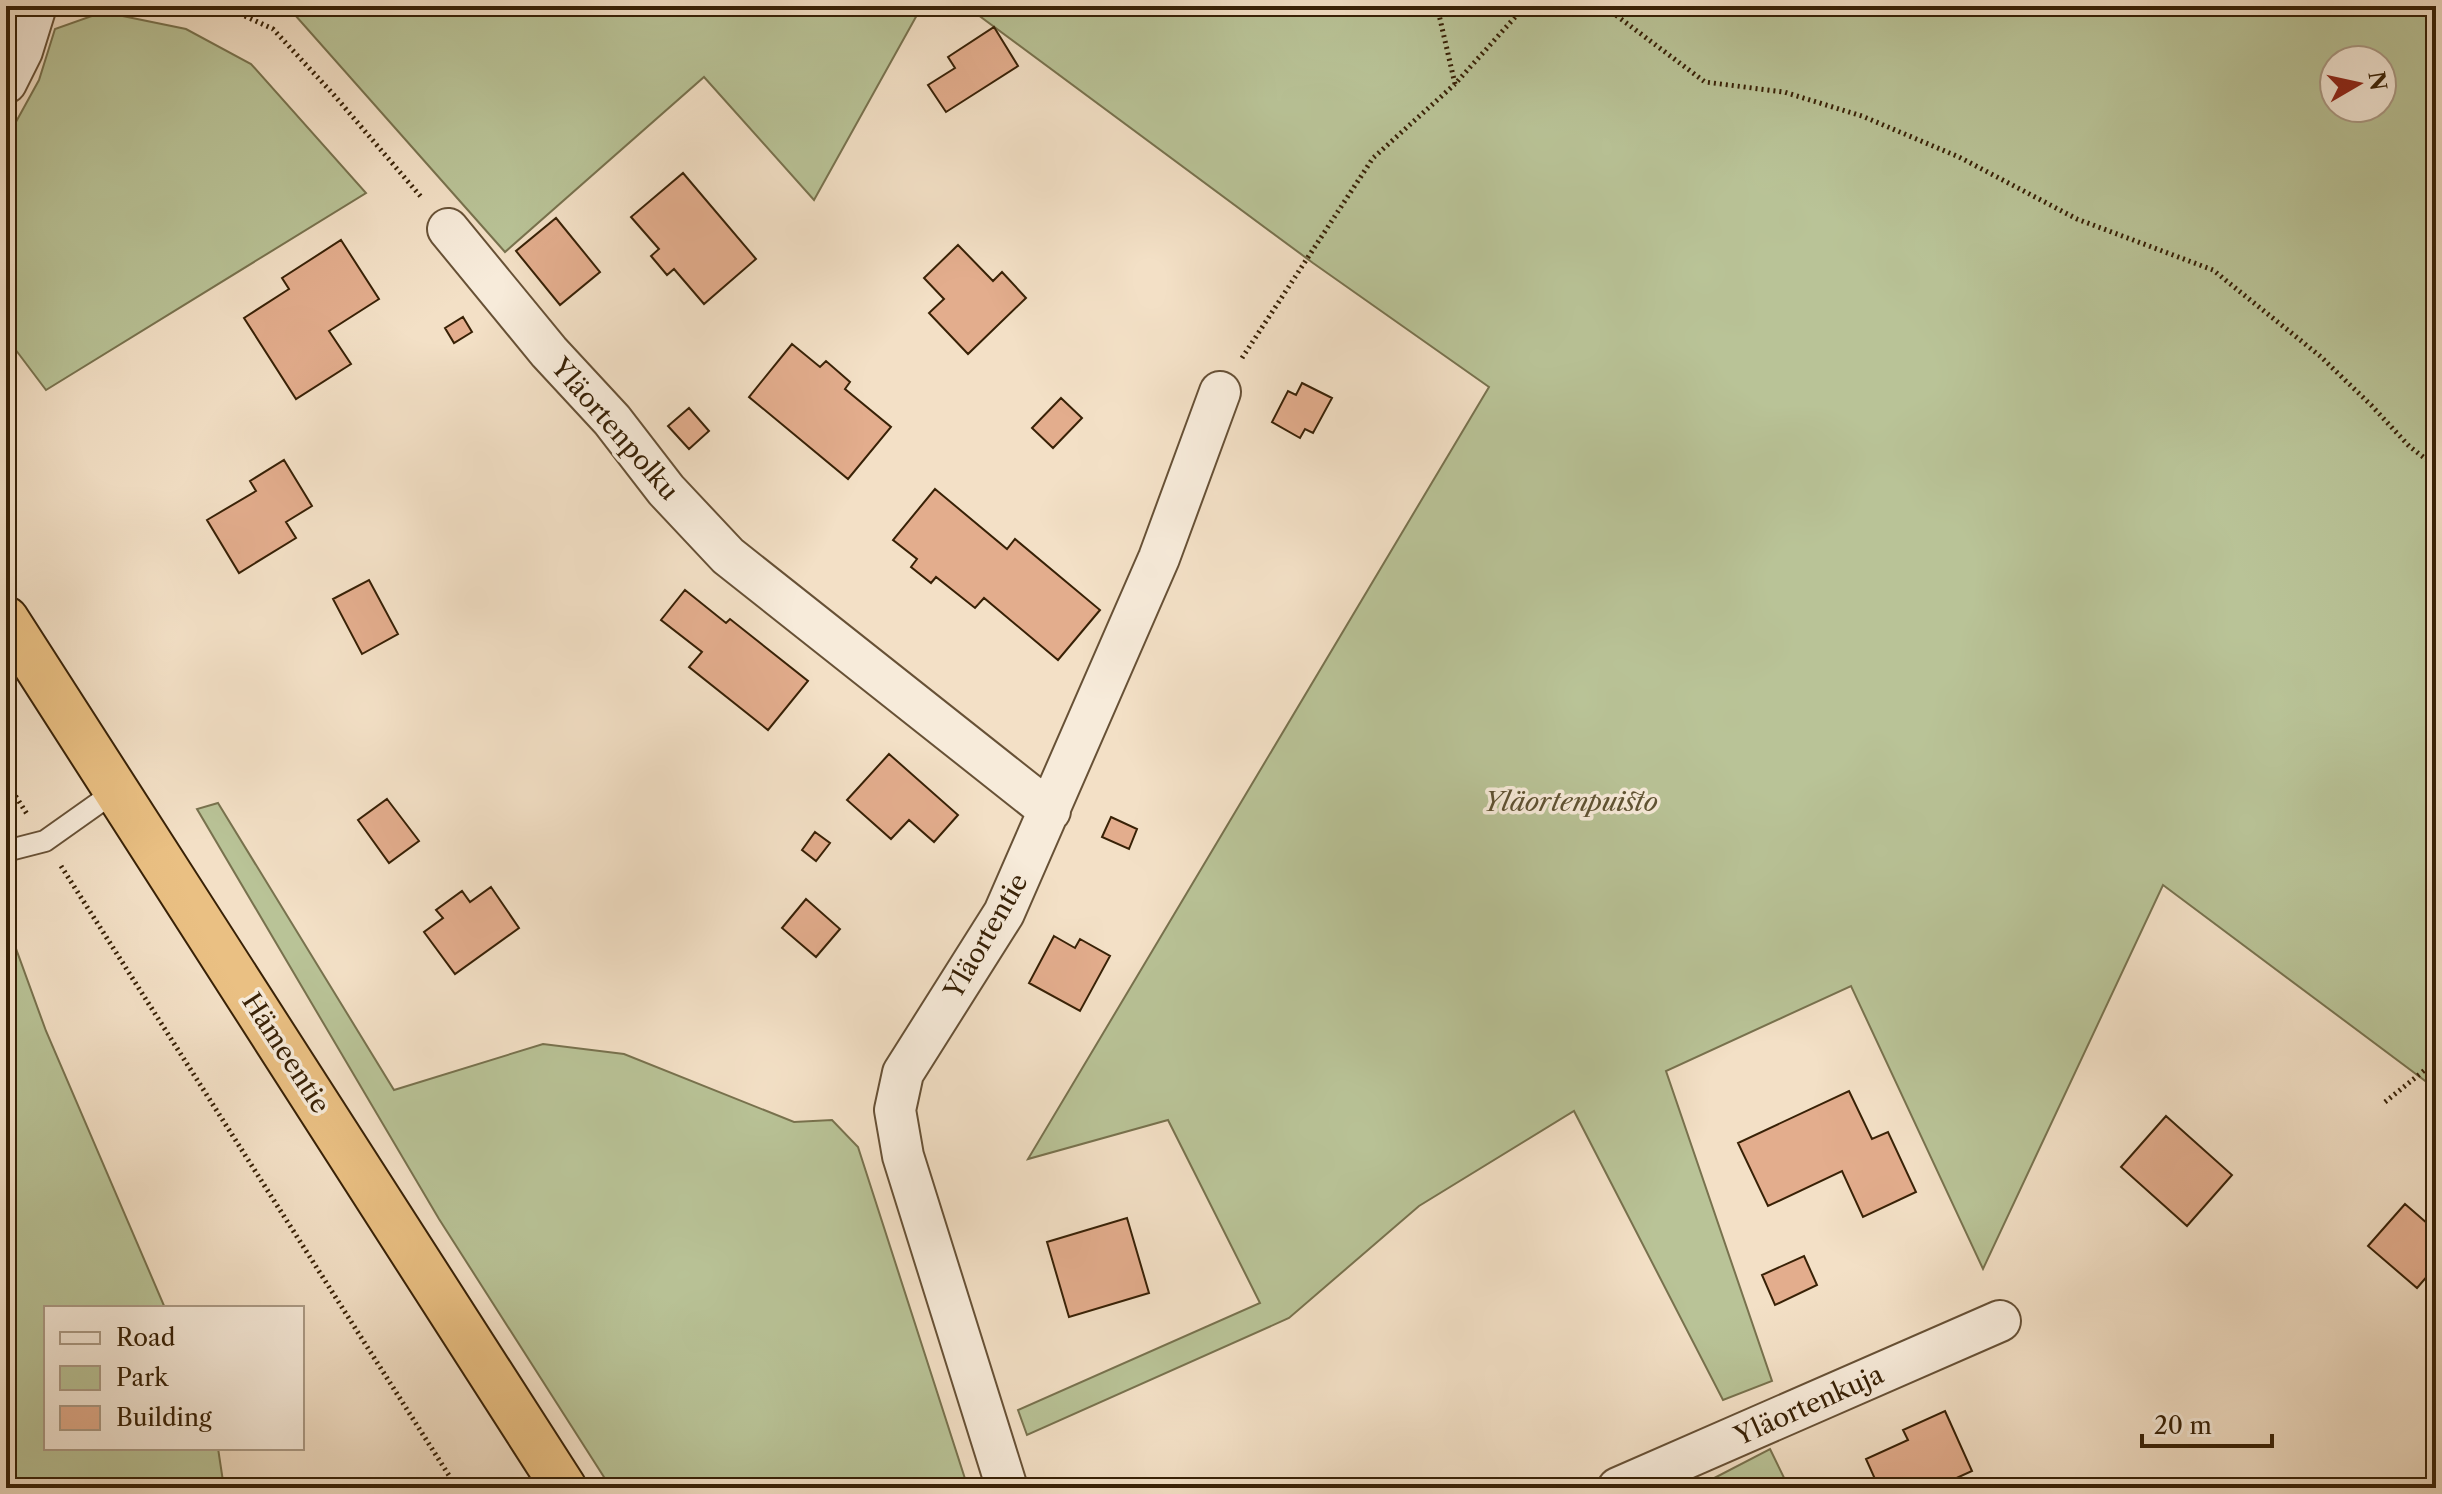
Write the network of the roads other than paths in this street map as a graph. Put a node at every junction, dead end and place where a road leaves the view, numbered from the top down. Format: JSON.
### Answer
{"nodes":[{"id":1,"x":36,"y":6,"type":"edge"},
{"id":2,"x":6,"y":83,"type":"edge"},
{"id":3,"x":448,"y":229,"type":"road end"},
{"id":4,"x":1220,"y":392,"type":"road end"},
{"id":5,"x":6,"y":619,"type":"edge"},
{"id":6,"x":117,"y":790,"type":"junction"},
{"id":7,"x":1050,"y":811,"type":"junction"},
{"id":8,"x":6,"y":851,"type":"edge"},
{"id":9,"x":2000,"y":1321,"type":"dead end"},
{"id":10,"x":564,"y":1488,"type":"edge"},
{"id":11,"x":1007,"y":1488,"type":"edge"},
{"id":12,"x":1618,"y":1488,"type":"edge"}],
"edges":[{"from":1,"to":2,"type":"street"},
{"from":3,"to":7,"type":"street","name":"Yläortenpolku"},
{"from":4,"to":7,"type":"street","name":"Yläortentie"},
{"from":5,"to":6,"type":"highway","name":"Hämeentie"},
{"from":6,"to":8,"type":"lane"},
{"from":6,"to":10,"type":"highway","name":"Hämeentie"},
{"from":7,"to":11,"type":"street","name":"Yläortentie"},
{"from":9,"to":12,"type":"street","name":"Yläortenkuja"}]}
